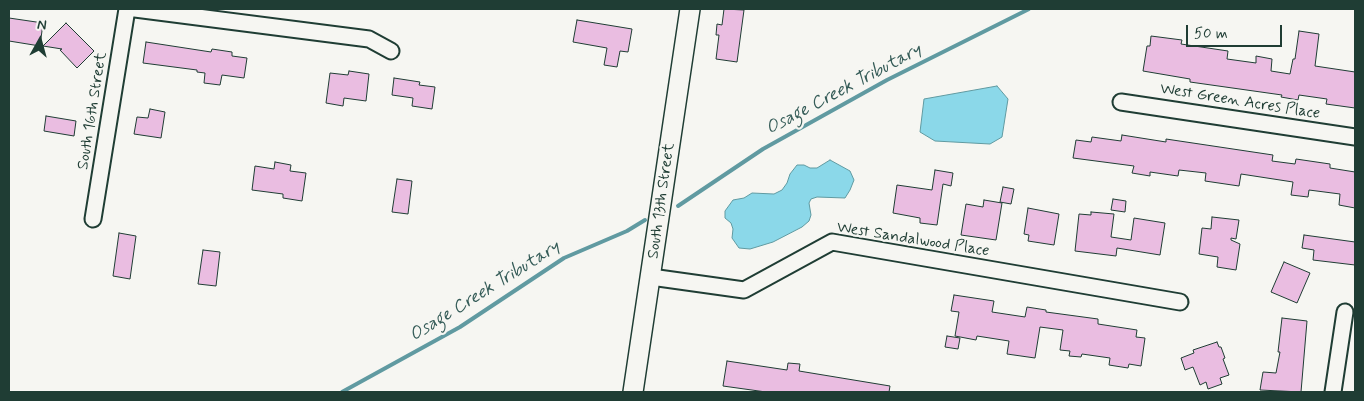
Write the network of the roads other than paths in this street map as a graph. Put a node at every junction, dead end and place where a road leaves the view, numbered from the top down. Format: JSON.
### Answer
{"nodes":[{"id":1,"x":127,"y":9,"type":"edge"},
{"id":2,"x":135,"y":9,"type":"edge"},
{"id":3,"x":690,"y":9,"type":"edge"},
{"id":4,"x":391,"y":51,"type":"dead end"},
{"id":5,"x":1120,"y":102,"type":"dead end"},
{"id":6,"x":1355,"y":137,"type":"edge"},
{"id":7,"x":93,"y":218,"type":"dead end"},
{"id":8,"x":651,"y":277,"type":"junction"},
{"id":9,"x":1180,"y":302,"type":"dead end"},
{"id":10,"x":1344,"y":312,"type":"dead end"},
{"id":11,"x":633,"y":392,"type":"edge"},
{"id":12,"x":1333,"y":392,"type":"edge"}],
"edges":[{"from":1,"to":7,"type":"street","name":"South 16th Street"},
{"from":2,"to":4,"type":"street"},
{"from":3,"to":8,"type":"street","name":"South 13th Street"},
{"from":5,"to":6,"type":"street","name":"West Green Acres Place"},
{"from":8,"to":9,"type":"street","name":"West Sandalwood Place"},
{"from":8,"to":11,"type":"street","name":"South 13th Street"},
{"from":10,"to":12,"type":"street"}]}
